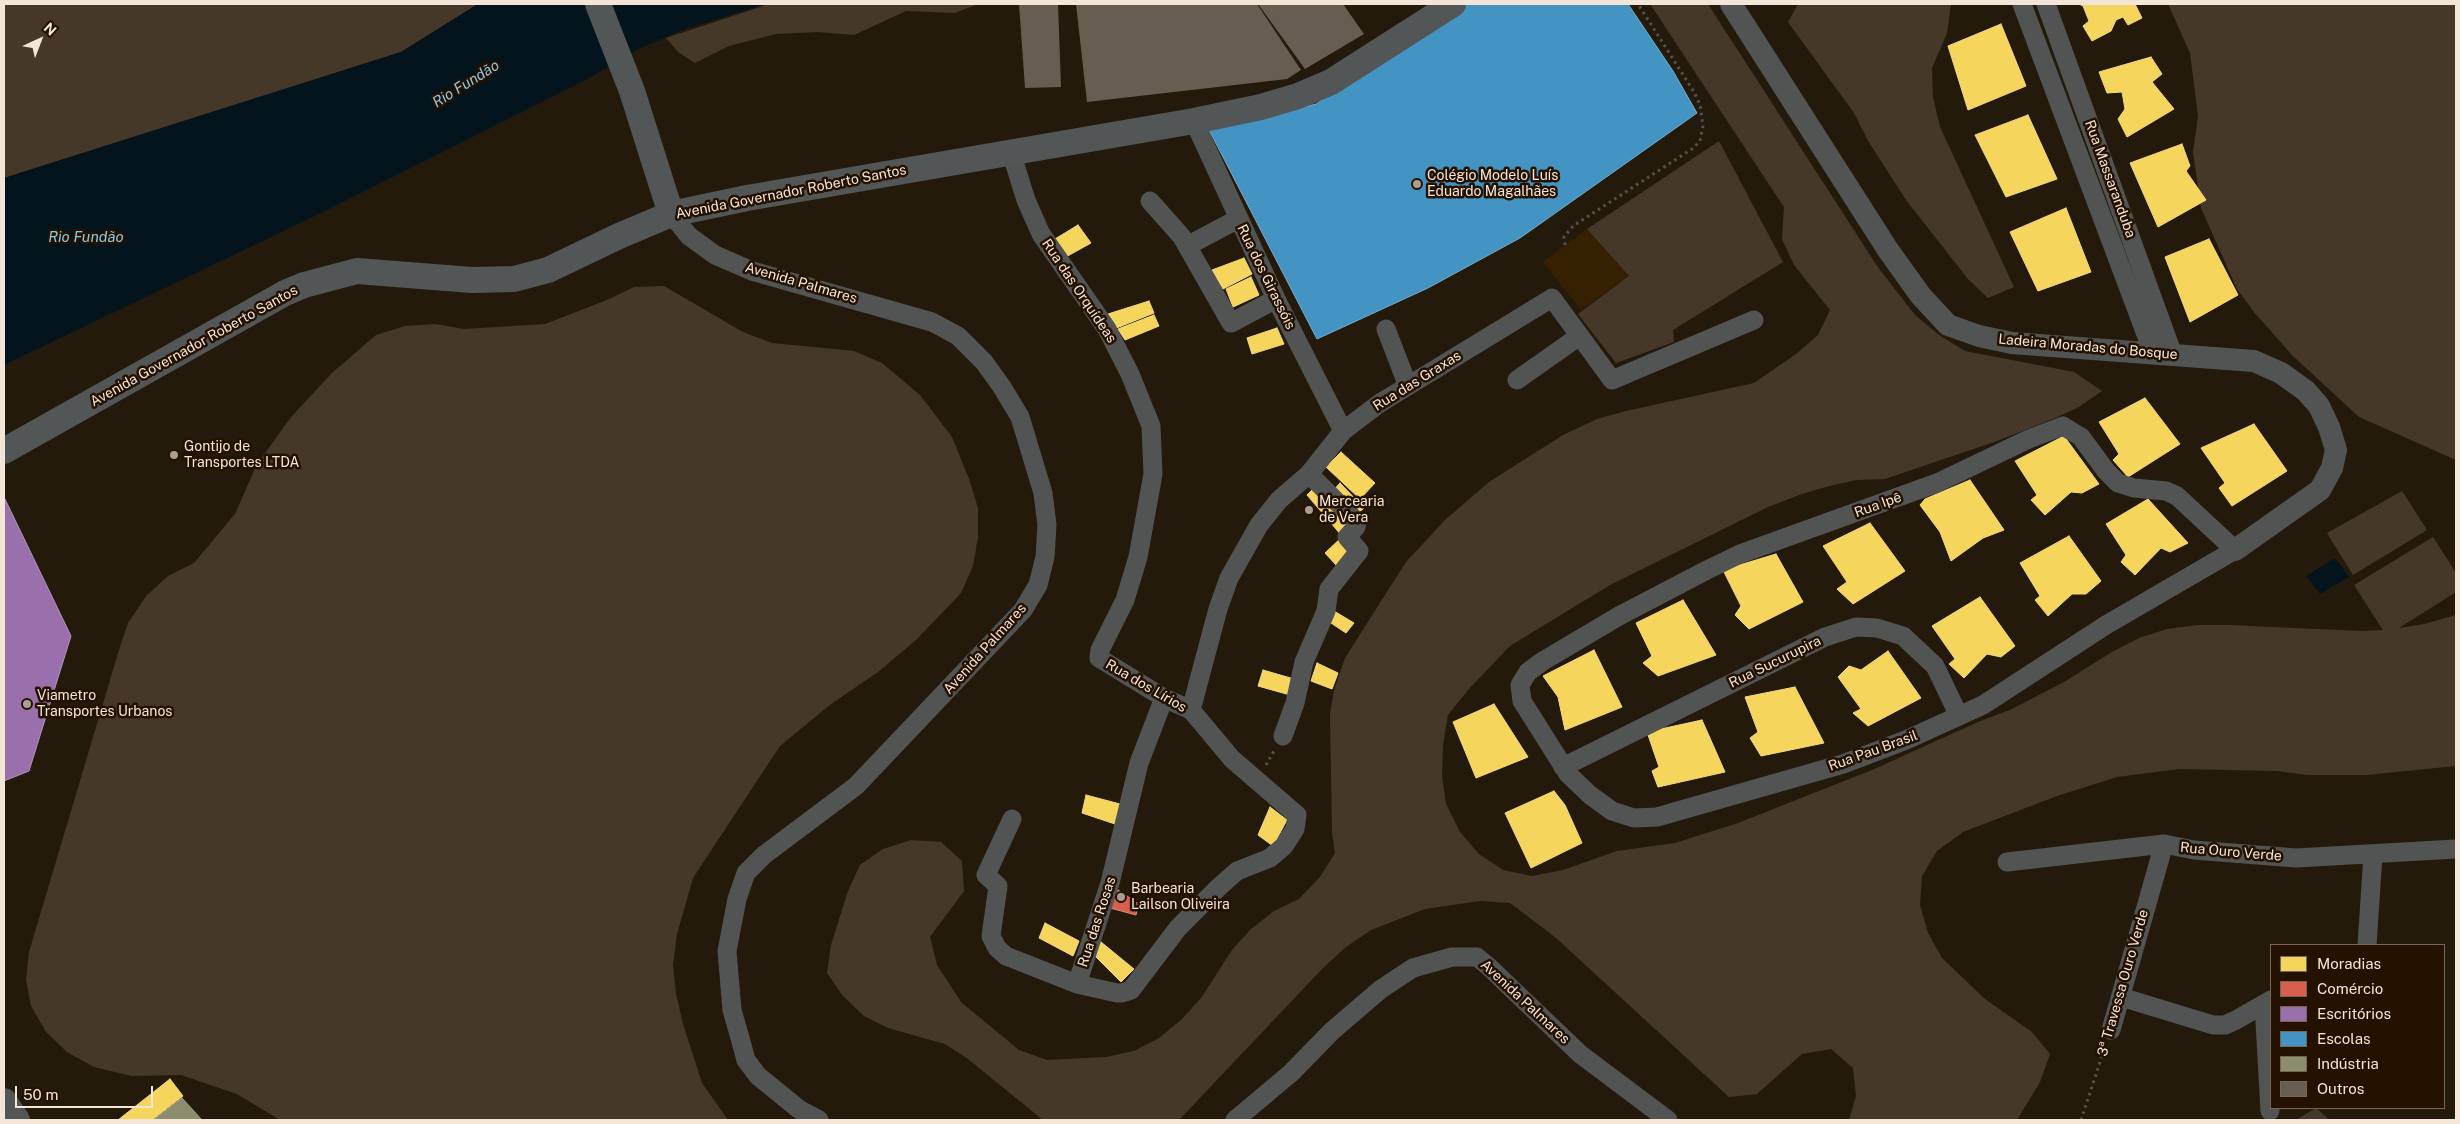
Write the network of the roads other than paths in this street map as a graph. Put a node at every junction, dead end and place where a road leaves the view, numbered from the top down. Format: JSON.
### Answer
{"nodes":[{"id":1,"x":598,"y":4,"type":"edge"},
{"id":2,"x":1453,"y":4,"type":"edge"},
{"id":3,"x":1730,"y":4,"type":"edge"},
{"id":4,"x":2022,"y":4,"type":"edge"},
{"id":5,"x":2046,"y":4,"type":"edge"},
{"id":6,"x":2076,"y":82,"type":"junction"},
{"id":7,"x":2055,"y":91,"type":"junction"},
{"id":8,"x":1194,"y":121,"type":"junction"},
{"id":9,"x":1011,"y":152,"type":"junction"},
{"id":10,"x":2111,"y":183,"type":"junction"},
{"id":11,"x":2091,"y":189,"type":"junction"},
{"id":12,"x":1150,"y":201,"type":"dead end"},
{"id":13,"x":671,"y":214,"type":"junction"},
{"id":14,"x":1238,"y":219,"type":"junction"},
{"id":15,"x":1187,"y":246,"type":"junction"},
{"id":16,"x":1276,"y":299,"type":"junction"},
{"id":17,"x":1754,"y":320,"type":"dead end"},
{"id":18,"x":1386,"y":329,"type":"dead end"},
{"id":19,"x":1578,"y":337,"type":"junction"},
{"id":20,"x":2163,"y":354,"type":"junction"},
{"id":21,"x":1517,"y":380,"type":"dead end"},
{"id":22,"x":1408,"y":386,"type":"junction"},
{"id":23,"x":1343,"y":431,"type":"junction"},
{"id":24,"x":4,"y":451,"type":"edge"},
{"id":25,"x":1309,"y":474,"type":"junction"},
{"id":26,"x":2235,"y":550,"type":"junction"},
{"id":27,"x":1099,"y":658,"type":"joint"},
{"id":28,"x":1164,"y":698,"type":"junction"},
{"id":29,"x":1522,"y":701,"type":"joint"},
{"id":30,"x":1191,"y":710,"type":"junction"},
{"id":31,"x":1959,"y":716,"type":"junction"},
{"id":32,"x":1283,"y":736,"type":"road end"},
{"id":33,"x":1564,"y":767,"type":"junction"},
{"id":34,"x":1012,"y":819,"type":"dead end"},
{"id":35,"x":2164,"y":844,"type":"junction"},
{"id":36,"x":2456,"y":850,"type":"edge"},
{"id":37,"x":2373,"y":855,"type":"junction"},
{"id":38,"x":2008,"y":862,"type":"dead end"},
{"id":39,"x":2367,"y":944,"type":"edge"},
{"id":40,"x":1077,"y":984,"type":"junction"},
{"id":41,"x":2121,"y":996,"type":"junction"},
{"id":42,"x":2268,"y":1002,"type":"edge"},
{"id":43,"x":2111,"y":1030,"type":"road end"},
{"id":44,"x":4,"y":1101,"type":"edge"},
{"id":45,"x":2270,"y":1110,"type":"dead end"},
{"id":46,"x":17,"y":1120,"type":"edge"},
{"id":47,"x":819,"y":1120,"type":"edge"},
{"id":48,"x":1236,"y":1120,"type":"edge"},
{"id":49,"x":1668,"y":1120,"type":"edge"}],
"edges":[{"from":1,"to":13,"type":"main road"},
{"from":2,"to":8,"type":"main road","name":"Avenida Governador Roberto Santos"},
{"from":3,"to":20,"type":"street","name":"Ladeira Moradas do Bosque"},
{"from":4,"to":7,"type":"street","name":"Rua Massaranduba"},
{"from":5,"to":6,"type":"street","name":"Rua Massaranduba"},
{"from":6,"to":7,"type":"street"},
{"from":6,"to":10,"type":"street","name":"Rua Massaranduba"},
{"from":7,"to":11,"type":"street","name":"Rua Massaranduba"},
{"from":8,"to":9,"type":"main road","name":"Avenida Governador Roberto Santos"},
{"from":8,"to":14,"type":"street","name":"Rua dos Girassóis"},
{"from":9,"to":13,"type":"main road","name":"Avenida Governador Roberto Santos"},
{"from":9,"to":27,"type":"street","name":"Rua das Orquídeas"},
{"from":10,"to":11,"type":"street"},
{"from":10,"to":20,"type":"street","name":"Rua Massaranduba"},
{"from":11,"to":20,"type":"street","name":"Rua Massaranduba"},
{"from":12,"to":15,"type":"street"},
{"from":13,"to":24,"type":"main road","name":"Avenida Governador Roberto Santos"},
{"from":13,"to":47,"type":"street","name":"Avenida Palmares"},
{"from":14,"to":15,"type":"street"},
{"from":14,"to":16,"type":"street","name":"Rua dos Girassóis"},
{"from":15,"to":16,"type":"street"},
{"from":16,"to":23,"type":"street","name":"Rua dos Girassóis"},
{"from":17,"to":19,"type":"street","name":"Rua das Graxas"},
{"from":18,"to":22,"type":"street"},
{"from":19,"to":21,"type":"street"},
{"from":19,"to":22,"type":"street","name":"Rua das Graxas"},
{"from":20,"to":26,"type":"street","name":"Ladeira Moradas do Bosque"},
{"from":22,"to":23,"type":"street","name":"Rua das Graxas"},
{"from":23,"to":25,"type":"street","name":"Rua das Graxas"},
{"from":25,"to":30,"type":"street","name":"Rua das Graxas"},
{"from":25,"to":32,"type":"street"},
{"from":26,"to":29,"type":"street","name":"Rua Ipê"},
{"from":26,"to":31,"type":"street","name":"Rua Pau Brasil"},
{"from":27,"to":28,"type":"street","name":"Rua dos Lírios"},
{"from":28,"to":30,"type":"street","name":"Rua dos Lírios"},
{"from":28,"to":40,"type":"street","name":"Rua das Rosas"},
{"from":29,"to":33,"type":"street","name":"Rua Pau Brasil"},
{"from":30,"to":40,"type":"street","name":"Rua dos Lírios"},
{"from":31,"to":33,"type":"street","name":"Rua Pau Brasil"},
{"from":31,"to":33,"type":"street","name":"Rua Sucurupira"},
{"from":34,"to":40,"type":"street","name":"Rua das Rosas"},
{"from":35,"to":37,"type":"street","name":"Rua Ouro Verde"},
{"from":35,"to":38,"type":"street","name":"Rua Ouro Verde"},
{"from":35,"to":41,"type":"street","name":"3ª Travessa Ouro Verde"},
{"from":36,"to":37,"type":"street","name":"Rua Ouro Verde"},
{"from":37,"to":39,"type":"street"},
{"from":41,"to":42,"type":"street"},
{"from":41,"to":43,"type":"street","name":"3ª Travessa Ouro Verde"},
{"from":42,"to":45,"type":"street"},
{"from":44,"to":46,"type":"main road"},
{"from":48,"to":49,"type":"street","name":"Avenida Palmares"}]}
